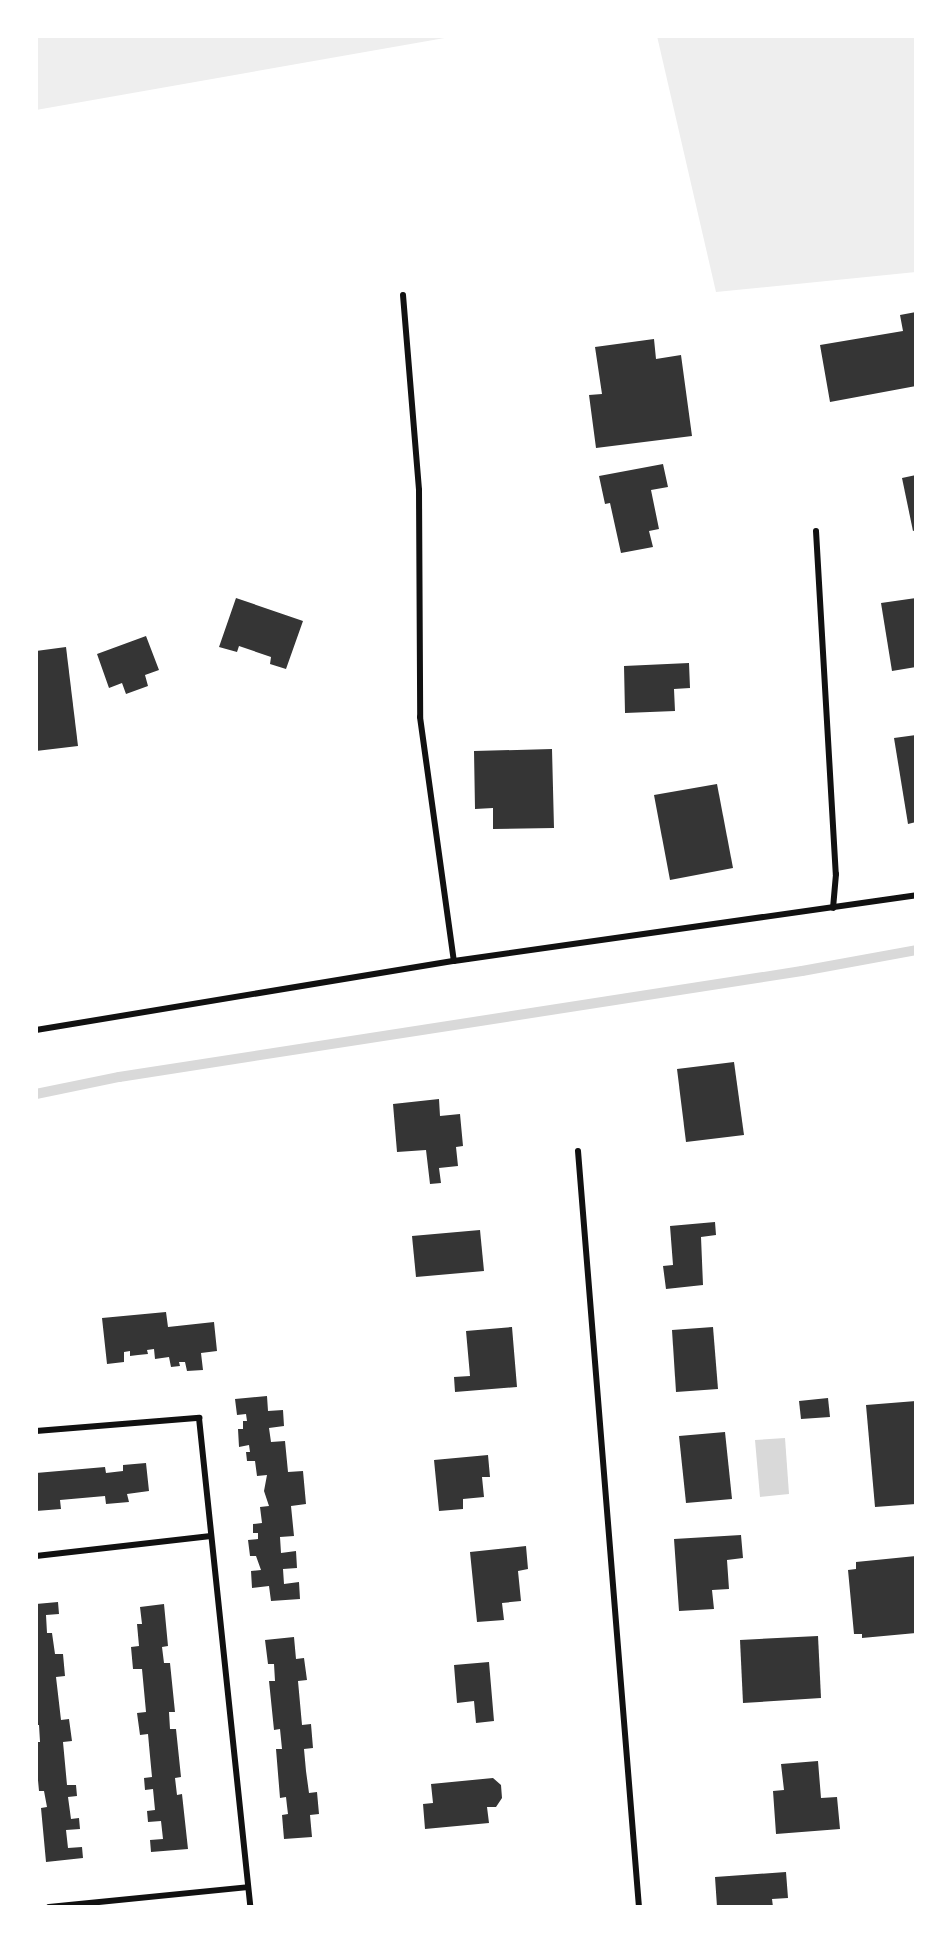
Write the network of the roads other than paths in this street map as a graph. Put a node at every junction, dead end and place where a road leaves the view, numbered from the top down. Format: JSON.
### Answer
{"nodes":[{"id":1,"x":403,"y":295,"type":"dead end"},
{"id":2,"x":816,"y":531,"type":"dead end"},
{"id":3,"x":916,"y":895,"type":"edge"},
{"id":4,"x":833,"y":908,"type":"junction"},
{"id":5,"x":454,"y":961,"type":"junction"},
{"id":6,"x":36,"y":1030,"type":"edge"},
{"id":7,"x":578,"y":1151,"type":"dead end"},
{"id":8,"x":36,"y":1431,"type":"edge"},
{"id":9,"x":212,"y":1536,"type":"junction"},
{"id":10,"x":36,"y":1557,"type":"edge"},
{"id":11,"x":248,"y":1887,"type":"junction"},
{"id":12,"x":49,"y":1907,"type":"edge"},
{"id":13,"x":250,"y":1907,"type":"edge"},
{"id":14,"x":639,"y":1907,"type":"edge"}],
"edges":[{"from":1,"to":5,"type":"street"},
{"from":2,"to":4,"type":"street"},
{"from":3,"to":4,"type":"street"},
{"from":4,"to":5,"type":"street"},
{"from":5,"to":6,"type":"street"},
{"from":7,"to":14,"type":"street"},
{"from":8,"to":9,"type":"street"},
{"from":9,"to":10,"type":"street"},
{"from":9,"to":11,"type":"street"},
{"from":11,"to":12,"type":"street"},
{"from":11,"to":13,"type":"street"}]}
